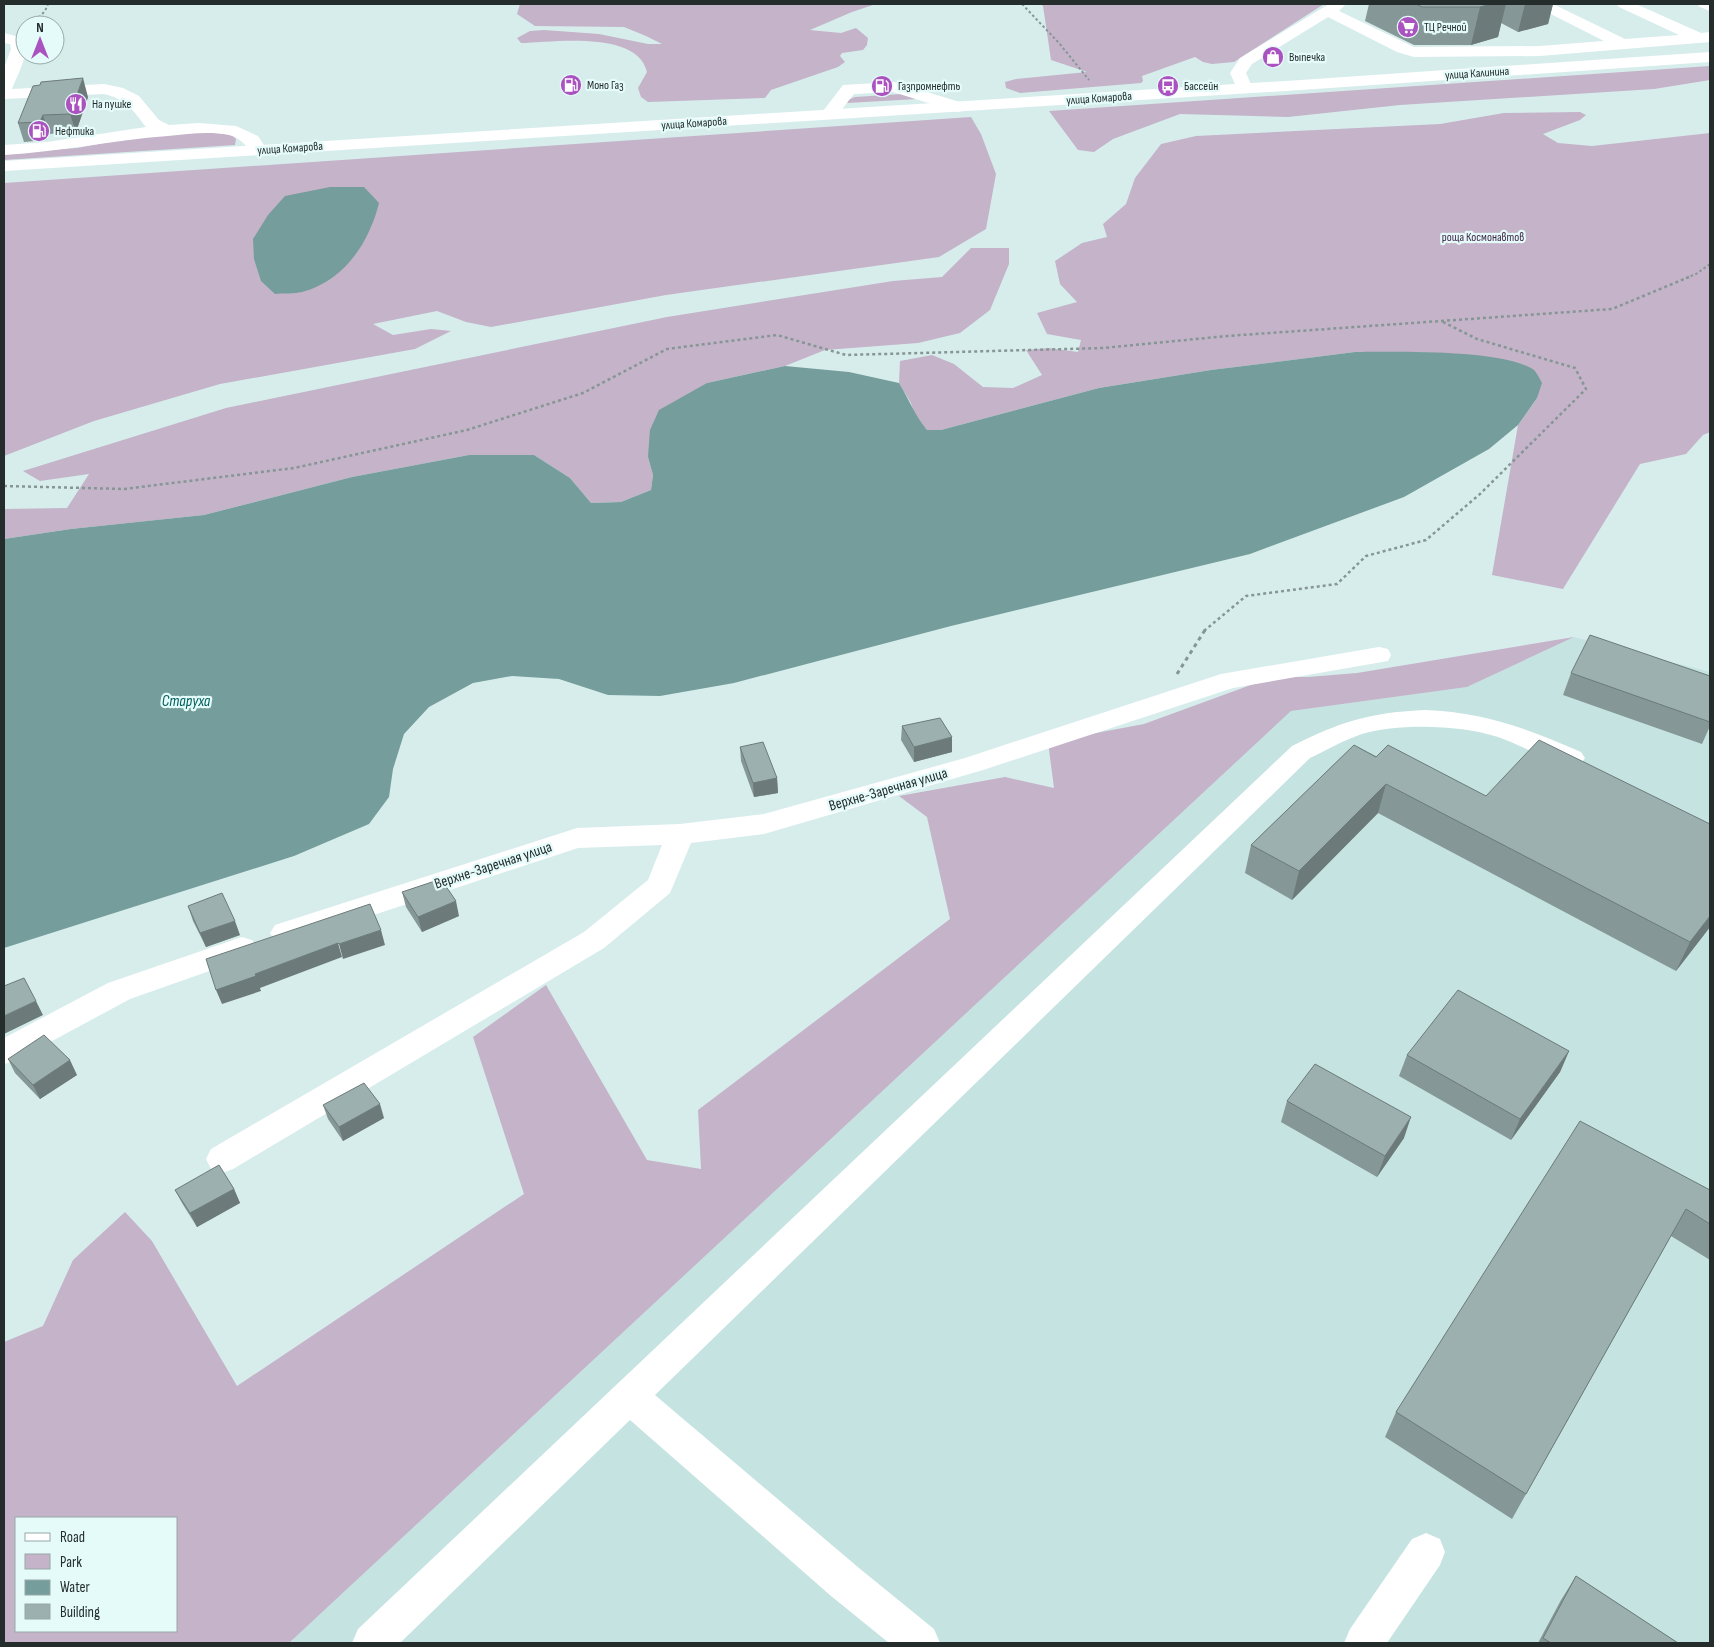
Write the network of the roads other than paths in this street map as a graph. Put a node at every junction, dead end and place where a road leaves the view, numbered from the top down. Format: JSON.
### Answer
{"nodes":[{"id":1,"x":1542,"y":4,"type":"edge"},
{"id":2,"x":1624,"y":4,"type":"edge"},
{"id":3,"x":1705,"y":4,"type":"edge"},
{"id":4,"x":1710,"y":6,"type":"edge"},
{"id":5,"x":1333,"y":8,"type":"edge"},
{"id":6,"x":4,"y":38,"type":"edge"},
{"id":7,"x":1514,"y":38,"type":"dead end"},
{"id":8,"x":1705,"y":38,"type":"edge"},
{"id":9,"x":1622,"y":44,"type":"junction"},
{"id":10,"x":1540,"y":51,"type":"junction"},
{"id":11,"x":1710,"y":57,"type":"edge"},
{"id":12,"x":4,"y":89,"type":"edge"},
{"id":13,"x":1245,"y":89,"type":"junction"},
{"id":14,"x":4,"y":94,"type":"edge"},
{"id":15,"x":957,"y":107,"type":"junction"},
{"id":16,"x":828,"y":115,"type":"junction"},
{"id":17,"x":167,"y":131,"type":"junction"},
{"id":18,"x":4,"y":150,"type":"edge"},
{"id":19,"x":258,"y":150,"type":"junction"},
{"id":20,"x":4,"y":166,"type":"edge"},
{"id":21,"x":1379,"y":655,"type":"dead end"},
{"id":22,"x":1596,"y":768,"type":"edge"},
{"id":23,"x":680,"y":834,"type":"junction"},
{"id":24,"x":4,"y":1052,"type":"edge"},
{"id":25,"x":222,"y":1159,"type":"dead end"},
{"id":26,"x":629,"y":1396,"type":"junction"},
{"id":27,"x":1426,"y":1552,"type":"dead end"},
{"id":28,"x":372,"y":1643,"type":"edge"},
{"id":29,"x":920,"y":1643,"type":"edge"},
{"id":30,"x":1364,"y":1643,"type":"edge"}],
"edges":[{"from":1,"to":9,"type":"main road"},
{"from":2,"to":8,"type":"main road"},
{"from":3,"to":4,"type":"main road"},
{"from":5,"to":10,"type":"main road"},
{"from":5,"to":13,"type":"main road"},
{"from":6,"to":12,"type":"main road"},
{"from":7,"to":10,"type":"main road"},
{"from":8,"to":9,"type":"main road"},
{"from":9,"to":10,"type":"main road"},
{"from":11,"to":13,"type":"main road","name":"улица Калинина"},
{"from":13,"to":15,"type":"main road","name":"улица Комарова"},
{"from":14,"to":17,"type":"main road"},
{"from":15,"to":16,"type":"main road","name":"улица Комарова"},
{"from":15,"to":16,"type":"main road"},
{"from":16,"to":19,"type":"main road","name":"улица Комарова"},
{"from":17,"to":18,"type":"main road"},
{"from":17,"to":19,"type":"main road"},
{"from":19,"to":20,"type":"main road","name":"улица Комарова"},
{"from":21,"to":23,"type":"main road","name":"Верхне-Заречная улица"},
{"from":22,"to":26,"type":"main road"},
{"from":23,"to":24,"type":"main road","name":"Верхне-Заречная улица"},
{"from":23,"to":25,"type":"main road"},
{"from":26,"to":28,"type":"main road"},
{"from":26,"to":29,"type":"main road"},
{"from":27,"to":30,"type":"main road"}]}
